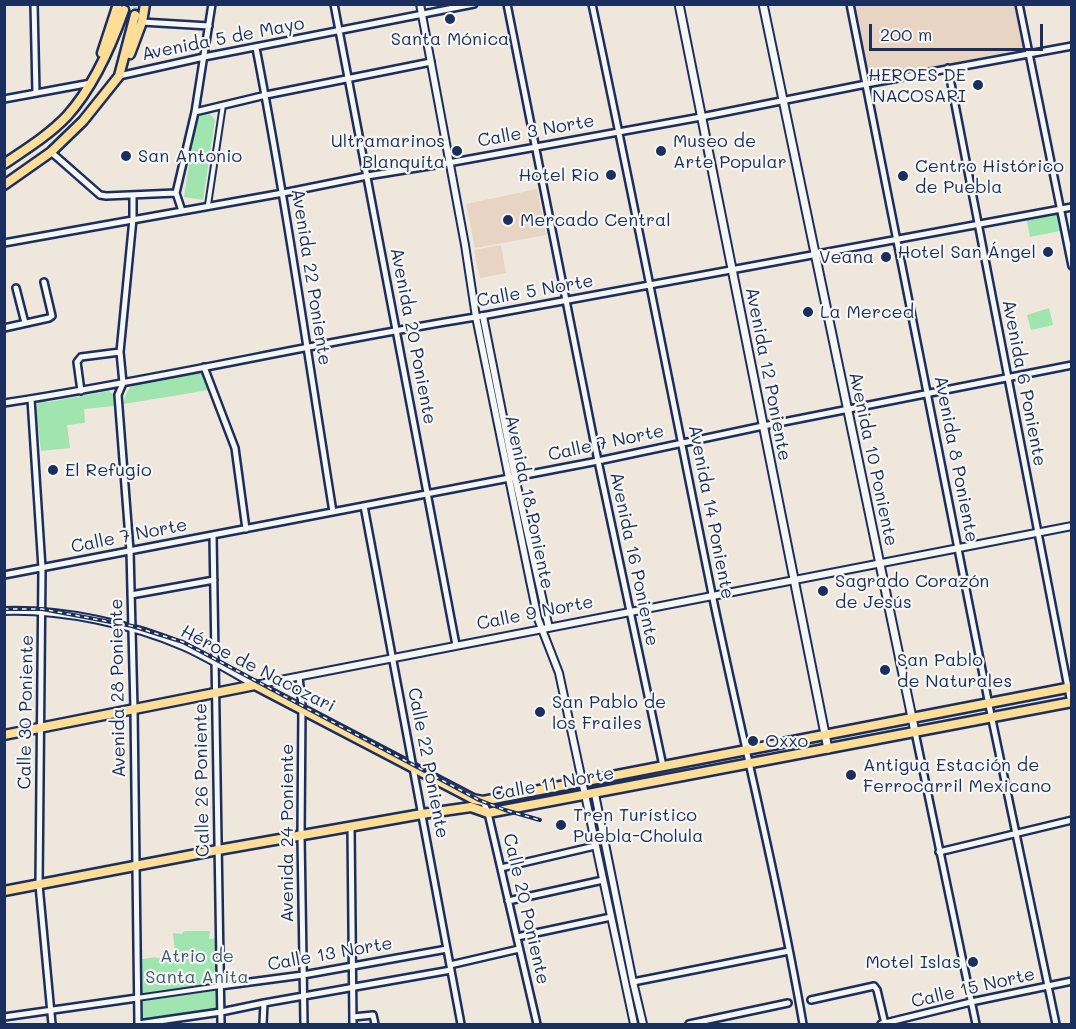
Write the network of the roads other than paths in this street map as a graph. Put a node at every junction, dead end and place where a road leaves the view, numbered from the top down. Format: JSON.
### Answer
{"nodes":[{"id":1,"x":34,"y":4,"type":"edge"},
{"id":2,"x":146,"y":4,"type":"edge"},
{"id":3,"x":212,"y":4,"type":"edge"},
{"id":4,"x":334,"y":4,"type":"edge"},
{"id":5,"x":420,"y":4,"type":"edge"},
{"id":6,"x":474,"y":4,"type":"edge"},
{"id":7,"x":507,"y":4,"type":"edge"},
{"id":8,"x":592,"y":4,"type":"edge"},
{"id":9,"x":679,"y":4,"type":"edge"},
{"id":10,"x":763,"y":4,"type":"edge"},
{"id":11,"x":850,"y":4,"type":"edge"},
{"id":12,"x":1019,"y":4,"type":"edge"},
{"id":13,"x":121,"y":7,"type":"edge"},
{"id":14,"x":422,"y":15,"type":"junction"},
{"id":15,"x":139,"y":19,"type":"junction"},
{"id":16,"x":209,"y":26,"type":"junction"},
{"id":17,"x":339,"y":32,"type":"junction"},
{"id":18,"x":1071,"y":46,"type":"edge"},
{"id":19,"x":256,"y":48,"type":"junction"},
{"id":20,"x":1029,"y":54,"type":"junction"},
{"id":21,"x":204,"y":57,"type":"junction"},
{"id":22,"x":431,"y":62,"type":"junction"},
{"id":23,"x":948,"y":68,"type":"junction"},
{"id":24,"x":119,"y":76,"type":"junction"},
{"id":25,"x":348,"y":79,"type":"junction"},
{"id":26,"x":91,"y":83,"type":"junction"},
{"id":27,"x":866,"y":84,"type":"junction"},
{"id":28,"x":36,"y":93,"type":"junction"},
{"id":29,"x":266,"y":95,"type":"junction"},
{"id":30,"x":4,"y":99,"type":"edge"},
{"id":31,"x":784,"y":101,"type":"junction"},
{"id":32,"x":223,"y":105,"type":"junction"},
{"id":33,"x":195,"y":112,"type":"junction"},
{"id":34,"x":701,"y":117,"type":"junction"},
{"id":35,"x":619,"y":132,"type":"junction"},
{"id":36,"x":536,"y":147,"type":"junction"},
{"id":37,"x":51,"y":152,"type":"junction"},
{"id":38,"x":449,"y":162,"type":"junction"},
{"id":39,"x":4,"y":164,"type":"edge"},
{"id":40,"x":367,"y":176,"type":"junction"},
{"id":41,"x":4,"y":185,"type":"edge"},
{"id":42,"x":176,"y":193,"type":"junction"},
{"id":43,"x":283,"y":193,"type":"junction"},
{"id":44,"x":133,"y":196,"type":"junction"},
{"id":45,"x":208,"y":205,"type":"junction"},
{"id":46,"x":1071,"y":207,"type":"edge"},
{"id":47,"x":1060,"y":210,"type":"junction"},
{"id":48,"x":182,"y":211,"type":"junction"},
{"id":49,"x":132,"y":219,"type":"junction"},
{"id":50,"x":978,"y":225,"type":"junction"},
{"id":51,"x":896,"y":240,"type":"junction"},
{"id":52,"x":4,"y":243,"type":"edge"},
{"id":53,"x":815,"y":255,"type":"junction"},
{"id":54,"x":1071,"y":266,"type":"edge"},
{"id":55,"x":732,"y":270,"type":"junction"},
{"id":56,"x":44,"y":282,"type":"dead end"},
{"id":57,"x":649,"y":285,"type":"junction"},
{"id":58,"x":16,"y":288,"type":"dead end"},
{"id":59,"x":565,"y":301,"type":"junction"},
{"id":60,"x":480,"y":317,"type":"junction"},
{"id":61,"x":25,"y":323,"type":"junction"},
{"id":62,"x":4,"y":328,"type":"edge"},
{"id":63,"x":397,"y":330,"type":"junction"},
{"id":64,"x":306,"y":348,"type":"junction"},
{"id":65,"x":120,"y":352,"type":"junction"},
{"id":66,"x":1071,"y":365,"type":"edge"},
{"id":67,"x":204,"y":367,"type":"junction"},
{"id":68,"x":1008,"y":378,"type":"junction"},
{"id":69,"x":123,"y":383,"type":"junction"},
{"id":70,"x":81,"y":391,"type":"junction"},
{"id":71,"x":927,"y":393,"type":"junction"},
{"id":72,"x":31,"y":399,"type":"junction"},
{"id":73,"x":4,"y":403,"type":"edge"},
{"id":74,"x":848,"y":409,"type":"junction"},
{"id":75,"x":763,"y":426,"type":"junction"},
{"id":76,"x":682,"y":442,"type":"junction"},
{"id":77,"x":598,"y":461,"type":"junction"},
{"id":78,"x":512,"y":478,"type":"junction"},
{"id":79,"x":427,"y":494,"type":"junction"},
{"id":80,"x":364,"y":506,"type":"junction"},
{"id":81,"x":333,"y":512,"type":"junction"},
{"id":82,"x":1071,"y":526,"type":"edge"},
{"id":83,"x":523,"y":527,"type":"junction"},
{"id":84,"x":246,"y":529,"type":"junction"},
{"id":85,"x":1038,"y":532,"type":"junction"},
{"id":86,"x":213,"y":535,"type":"junction"},
{"id":87,"x":958,"y":548,"type":"junction"},
{"id":88,"x":130,"y":551,"type":"junction"},
{"id":89,"x":533,"y":557,"type":"junction"},
{"id":90,"x":525,"y":558,"type":"junction"},
{"id":91,"x":880,"y":563,"type":"junction"},
{"id":92,"x":42,"y":568,"type":"junction"},
{"id":93,"x":4,"y":575,"type":"edge"},
{"id":94,"x":538,"y":579,"type":"junction"},
{"id":95,"x":214,"y":580,"type":"junction"},
{"id":96,"x":794,"y":580,"type":"junction"},
{"id":97,"x":530,"y":581,"type":"junction"},
{"id":98,"x":131,"y":595,"type":"junction"},
{"id":99,"x":712,"y":595,"type":"junction"},
{"id":100,"x":543,"y":600,"type":"junction"},
{"id":101,"x":535,"y":602,"type":"junction"},
{"id":102,"x":630,"y":611,"type":"junction"},
{"id":103,"x":4,"y":612,"type":"edge"},
{"id":104,"x":42,"y":612,"type":"junction"},
{"id":105,"x":132,"y":628,"type":"junction"},
{"id":106,"x":546,"y":628,"type":"junction"},
{"id":107,"x":456,"y":645,"type":"junction"},
{"id":108,"x":393,"y":658,"type":"junction"},
{"id":109,"x":215,"y":663,"type":"junction"},
{"id":110,"x":299,"y":676,"type":"junction"},
{"id":111,"x":255,"y":685,"type":"junction"},
{"id":112,"x":1070,"y":687,"type":"edge"},
{"id":113,"x":216,"y":693,"type":"junction"},
{"id":114,"x":989,"y":703,"type":"junction"},
{"id":115,"x":1071,"y":703,"type":"edge"},
{"id":116,"x":134,"y":709,"type":"junction"},
{"id":117,"x":302,"y":710,"type":"junction"},
{"id":118,"x":992,"y":717,"type":"junction"},
{"id":119,"x":912,"y":718,"type":"junction"},
{"id":120,"x":41,"y":728,"type":"junction"},
{"id":121,"x":915,"y":732,"type":"junction"},
{"id":122,"x":4,"y":735,"type":"edge"},
{"id":123,"x":825,"y":735,"type":"junction"},
{"id":124,"x":828,"y":749,"type":"junction"},
{"id":125,"x":747,"y":750,"type":"junction"},
{"id":126,"x":750,"y":764,"type":"junction"},
{"id":127,"x":663,"y":766,"type":"junction"},
{"id":128,"x":413,"y":768,"type":"junction"},
{"id":129,"x":581,"y":782,"type":"junction"},
{"id":130,"x":595,"y":794,"type":"junction"},
{"id":131,"x":584,"y":796,"type":"junction"},
{"id":132,"x":483,"y":801,"type":"junction"},
{"id":133,"x":488,"y":813,"type":"junction"},
{"id":134,"x":422,"y":814,"type":"junction"},
{"id":135,"x":1071,"y":820,"type":"edge"},
{"id":136,"x":351,"y":827,"type":"junction"},
{"id":137,"x":1016,"y":834,"type":"junction"},
{"id":138,"x":301,"y":836,"type":"junction"},
{"id":139,"x":595,"y":846,"type":"junction"},
{"id":140,"x":218,"y":850,"type":"junction"},
{"id":141,"x":939,"y":852,"type":"junction"},
{"id":142,"x":135,"y":867,"type":"junction"},
{"id":143,"x":501,"y":868,"type":"junction"},
{"id":144,"x":603,"y":880,"type":"junction"},
{"id":145,"x":39,"y":885,"type":"junction"},
{"id":146,"x":4,"y":891,"type":"edge"},
{"id":147,"x":508,"y":901,"type":"junction"},
{"id":148,"x":611,"y":917,"type":"junction"},
{"id":149,"x":517,"y":937,"type":"junction"},
{"id":150,"x":447,"y":949,"type":"junction"},
{"id":151,"x":519,"y":949,"type":"junction"},
{"id":152,"x":789,"y":951,"type":"junction"},
{"id":153,"x":351,"y":966,"type":"junction"},
{"id":154,"x":450,"y":968,"type":"junction"},
{"id":155,"x":303,"y":975,"type":"junction"},
{"id":156,"x":1071,"y":981,"type":"edge"},
{"id":157,"x":633,"y":982,"type":"junction"},
{"id":158,"x":220,"y":986,"type":"junction"},
{"id":159,"x":1048,"y":986,"type":"junction"},
{"id":160,"x":352,"y":988,"type":"junction"},
{"id":161,"x":304,"y":997,"type":"junction"},
{"id":162,"x":137,"y":998,"type":"junction"},
{"id":163,"x":811,"y":1000,"type":"dead end"},
{"id":164,"x":971,"y":1002,"type":"junction"},
{"id":165,"x":264,"y":1003,"type":"junction"},
{"id":166,"x":788,"y":1003,"type":"dead end"},
{"id":167,"x":51,"y":1011,"type":"junction"},
{"id":168,"x":221,"y":1012,"type":"junction"},
{"id":169,"x":4,"y":1017,"type":"edge"},
{"id":170,"x":353,"y":1017,"type":"junction"},
{"id":171,"x":718,"y":1021,"type":"edge"},
{"id":172,"x":52,"y":1024,"type":"edge"},
{"id":173,"x":138,"y":1024,"type":"edge"},
{"id":174,"x":221,"y":1024,"type":"edge"},
{"id":175,"x":263,"y":1024,"type":"edge"},
{"id":176,"x":304,"y":1024,"type":"edge"},
{"id":177,"x":353,"y":1024,"type":"edge"},
{"id":178,"x":375,"y":1024,"type":"edge"},
{"id":179,"x":461,"y":1024,"type":"edge"},
{"id":180,"x":537,"y":1024,"type":"edge"},
{"id":181,"x":634,"y":1024,"type":"edge"},
{"id":182,"x":643,"y":1024,"type":"edge"},
{"id":183,"x":689,"y":1024,"type":"edge"},
{"id":184,"x":803,"y":1024,"type":"edge"},
{"id":185,"x":884,"y":1024,"type":"edge"},
{"id":186,"x":976,"y":1024,"type":"edge"},
{"id":187,"x":1056,"y":1024,"type":"edge"}],
"edges":[{"from":1,"to":28,"type":"street"},
{"from":2,"to":15,"type":"main road"},
{"from":3,"to":16,"type":"street"},
{"from":4,"to":17,"type":"street","name":"Avenida 20 Poniente"},
{"from":5,"to":14,"type":"street","name":"Avenida 18 Poniente"},
{"from":6,"to":14,"type":"street","name":"Avenida 5 de Mayo"},
{"from":7,"to":36,"type":"street","name":"Avenida 16 Poniente"},
{"from":8,"to":35,"type":"street","name":"Avenida 14 Poniente"},
{"from":9,"to":34,"type":"main road","name":"Avenida 12 Poniente"},
{"from":10,"to":31,"type":"main road","name":"Avenida 10 Poniente"},
{"from":11,"to":27,"type":"street","name":"Avenida 8 Poniente"},
{"from":12,"to":20,"type":"street"},
{"from":13,"to":26,"type":"main road"},
{"from":14,"to":17,"type":"street","name":"Avenida 5 de Mayo"},
{"from":14,"to":22,"type":"street","name":"Avenida 18 Poniente"},
{"from":15,"to":16,"type":"street"},
{"from":15,"to":24,"type":"main road"},
{"from":16,"to":21,"type":"street"},
{"from":17,"to":19,"type":"street","name":"Avenida 5 de Mayo"},
{"from":17,"to":25,"type":"street","name":"Avenida 20 Poniente"},
{"from":18,"to":20,"type":"street","name":"Calle 3 Norte"},
{"from":19,"to":21,"type":"street","name":"Avenida 5 de Mayo"},
{"from":19,"to":29,"type":"street","name":"Avenida 22 Poniente"},
{"from":20,"to":23,"type":"street","name":"Calle 3 Norte"},
{"from":20,"to":47,"type":"street"},
{"from":21,"to":24,"type":"street","name":"Avenida 5 de Mayo"},
{"from":21,"to":33,"type":"street"},
{"from":22,"to":25,"type":"street"},
{"from":22,"to":38,"type":"street","name":"Avenida 18 Poniente"},
{"from":23,"to":27,"type":"street","name":"Calle 3 Norte"},
{"from":23,"to":50,"type":"street","name":"Avenida 6 Poniente"},
{"from":24,"to":37,"type":"main road"},
{"from":25,"to":29,"type":"street"},
{"from":25,"to":40,"type":"street","name":"Avenida 20 Poniente"},
{"from":26,"to":28,"type":"street"},
{"from":26,"to":39,"type":"main road"},
{"from":27,"to":31,"type":"street","name":"Calle 3 Norte"},
{"from":27,"to":51,"type":"street","name":"Avenida 8 Poniente"},
{"from":28,"to":30,"type":"street"},
{"from":29,"to":32,"type":"street"},
{"from":29,"to":43,"type":"street","name":"Avenida 22 Poniente"},
{"from":31,"to":34,"type":"street","name":"Calle 3 Norte"},
{"from":31,"to":53,"type":"main road","name":"Avenida 10 Poniente"},
{"from":32,"to":33,"type":"street"},
{"from":32,"to":45,"type":"street"},
{"from":33,"to":42,"type":"street"},
{"from":34,"to":35,"type":"street","name":"Calle 3 Norte"},
{"from":34,"to":55,"type":"main road","name":"Avenida 12 Poniente"},
{"from":35,"to":36,"type":"street","name":"Calle 3 Norte"},
{"from":35,"to":57,"type":"street","name":"Avenida 14 Poniente"},
{"from":36,"to":38,"type":"street","name":"Calle 3 Norte"},
{"from":36,"to":59,"type":"street","name":"Avenida 16 Poniente"},
{"from":37,"to":41,"type":"main road"},
{"from":37,"to":44,"type":"street"},
{"from":38,"to":40,"type":"street","name":"Calle 3 Norte"},
{"from":38,"to":60,"type":"street","name":"Avenida 18 Poniente"},
{"from":40,"to":43,"type":"street","name":"Calle 3 Norte"},
{"from":40,"to":63,"type":"street","name":"Avenida 20 Poniente"},
{"from":42,"to":44,"type":"street"},
{"from":42,"to":48,"type":"street"},
{"from":43,"to":45,"type":"street","name":"Calle 3 Norte"},
{"from":43,"to":64,"type":"street","name":"Avenida 22 Poniente"},
{"from":44,"to":49,"type":"street","name":"Avenida 28 Poniente"},
{"from":45,"to":48,"type":"street","name":"Calle 3 Norte"},
{"from":46,"to":47,"type":"street","name":"Calle 5 Norte"},
{"from":47,"to":50,"type":"street","name":"Calle 5 Norte"},
{"from":47,"to":54,"type":"street"},
{"from":48,"to":49,"type":"street","name":"Calle 3 Norte"},
{"from":49,"to":52,"type":"street","name":"Calle 3 Norte"},
{"from":49,"to":65,"type":"street","name":"Avenida 28 Poniente"},
{"from":50,"to":51,"type":"street","name":"Calle 5 Norte"},
{"from":50,"to":68,"type":"street","name":"Avenida 6 Poniente"},
{"from":51,"to":53,"type":"street","name":"Calle 5 Norte"},
{"from":51,"to":71,"type":"street","name":"Avenida 8 Poniente"},
{"from":53,"to":55,"type":"street","name":"Calle 5 Norte"},
{"from":53,"to":74,"type":"main road","name":"Avenida 10 Poniente"},
{"from":55,"to":57,"type":"street","name":"Calle 5 Norte"},
{"from":55,"to":75,"type":"main road","name":"Avenida 12 Poniente"},
{"from":56,"to":61,"type":"street"},
{"from":57,"to":59,"type":"street","name":"Calle 5 Norte"},
{"from":57,"to":76,"type":"street","name":"Avenida 14 Poniente"},
{"from":58,"to":61,"type":"street"},
{"from":59,"to":60,"type":"street","name":"Calle 5 Norte"},
{"from":59,"to":77,"type":"street","name":"Avenida 16 Poniente"},
{"from":60,"to":63,"type":"street","name":"Calle 5 Norte"},
{"from":60,"to":78,"type":"street","name":"Avenida 18 Poniente"},
{"from":61,"to":62,"type":"street"},
{"from":63,"to":64,"type":"street","name":"Calle 5 Norte"},
{"from":63,"to":79,"type":"street","name":"Avenida 20 Poniente"},
{"from":64,"to":67,"type":"street","name":"Calle 5 Norte"},
{"from":64,"to":81,"type":"street","name":"Avenida 22 Poniente"},
{"from":65,"to":69,"type":"street","name":"Avenida 28 Poniente"},
{"from":65,"to":70,"type":"street"},
{"from":66,"to":68,"type":"street","name":"Calle 7 Norte"},
{"from":67,"to":69,"type":"street","name":"Calle 5 Norte"},
{"from":67,"to":84,"type":"street"},
{"from":68,"to":71,"type":"street","name":"Calle 7 Norte"},
{"from":68,"to":85,"type":"street","name":"Avenida 6 Poniente"},
{"from":69,"to":70,"type":"street","name":"Calle 5 Norte"},
{"from":69,"to":88,"type":"street","name":"Avenida 28 Poniente"},
{"from":70,"to":72,"type":"street","name":"Calle 5 Norte"},
{"from":71,"to":74,"type":"street","name":"Calle 7 Norte"},
{"from":71,"to":87,"type":"street","name":"Avenida 8 Poniente"},
{"from":72,"to":73,"type":"street","name":"Calle 5 Norte"},
{"from":72,"to":92,"type":"street","name":"Calle 30 Poniente"},
{"from":74,"to":75,"type":"street","name":"Calle 7 Norte"},
{"from":74,"to":91,"type":"main road","name":"Avenida 10 Poniente"},
{"from":75,"to":76,"type":"street","name":"Calle 7 Norte"},
{"from":75,"to":96,"type":"main road","name":"Avenida 12 Poniente"},
{"from":76,"to":77,"type":"street","name":"Calle 7 Norte"},
{"from":76,"to":99,"type":"street","name":"Avenida 14 Poniente"},
{"from":77,"to":78,"type":"street","name":"Calle 7 Norte"},
{"from":77,"to":102,"type":"street","name":"Avenida 16 Poniente"},
{"from":78,"to":79,"type":"street","name":"Calle 7 Norte"},
{"from":78,"to":83,"type":"street","name":"Avenida 18 Poniente"},
{"from":79,"to":80,"type":"street","name":"Calle 7 Norte"},
{"from":79,"to":107,"type":"street","name":"Avenida 20 Poniente"},
{"from":80,"to":81,"type":"street","name":"Calle 7 Norte"},
{"from":80,"to":108,"type":"street","name":"Calle 22 Poniente"},
{"from":81,"to":84,"type":"street","name":"Calle 7 Norte"},
{"from":82,"to":85,"type":"street","name":"Calle 9 Norte"},
{"from":83,"to":89,"type":"street","name":"Avenida 18 Poniente"},
{"from":83,"to":90,"type":"street","name":"Avenida 18 Poniente"},
{"from":84,"to":86,"type":"street","name":"Calle 7 Norte"},
{"from":85,"to":87,"type":"street","name":"Calle 9 Norte"},
{"from":85,"to":112,"type":"street","name":"Avenida 6 Poniente"},
{"from":86,"to":88,"type":"street","name":"Calle 7 Norte"},
{"from":86,"to":95,"type":"street","name":"Calle 26 Poniente"},
{"from":87,"to":91,"type":"street","name":"Calle 9 Norte"},
{"from":87,"to":114,"type":"street","name":"Avenida 8 Poniente"},
{"from":88,"to":92,"type":"street","name":"Calle 7 Norte"},
{"from":88,"to":98,"type":"street","name":"Avenida 28 Poniente"},
{"from":89,"to":90,"type":"street"},
{"from":89,"to":94,"type":"street","name":"Avenida 18 Poniente"},
{"from":90,"to":97,"type":"street","name":"Avenida 18 Poniente"},
{"from":91,"to":96,"type":"street","name":"Calle 9 Norte"},
{"from":91,"to":119,"type":"main road","name":"Avenida 10 Poniente"},
{"from":92,"to":93,"type":"street","name":"Calle 7 Norte"},
{"from":92,"to":104,"type":"street","name":"Calle 30 Poniente"},
{"from":94,"to":97,"type":"street"},
{"from":94,"to":100,"type":"street","name":"Avenida 18 Poniente"},
{"from":95,"to":98,"type":"street"},
{"from":95,"to":109,"type":"street","name":"Calle 26 Poniente"},
{"from":96,"to":99,"type":"street","name":"Calle 9 Norte"},
{"from":96,"to":123,"type":"main road","name":"Avenida 12 Poniente"},
{"from":97,"to":101,"type":"street","name":"Avenida 18 Poniente"},
{"from":98,"to":105,"type":"street","name":"Avenida 28 Poniente"},
{"from":99,"to":102,"type":"street","name":"Calle 9 Norte"},
{"from":99,"to":125,"type":"street","name":"Avenida 14 Poniente"},
{"from":100,"to":101,"type":"street"},
{"from":100,"to":106,"type":"street","name":"Avenida 18 Poniente"},
{"from":101,"to":106,"type":"street","name":"Avenida 18 Poniente"},
{"from":102,"to":106,"type":"street","name":"Calle 9 Norte"},
{"from":102,"to":127,"type":"street","name":"Avenida 16 Poniente"},
{"from":103,"to":104,"type":"street","name":"Héroe de Nacozari"},
{"from":104,"to":105,"type":"street","name":"Héroe de Nacozari"},
{"from":104,"to":120,"type":"street","name":"Calle 30 Poniente"},
{"from":105,"to":109,"type":"street","name":"Héroe de Nacozari"},
{"from":105,"to":116,"type":"street","name":"Avenida 28 Poniente"},
{"from":106,"to":107,"type":"street","name":"Calle 9 Norte"},
{"from":106,"to":129,"type":"street","name":"Avenida 18 Poniente"},
{"from":107,"to":108,"type":"street","name":"Calle 9 Norte"},
{"from":108,"to":110,"type":"street","name":"Calle 9 Norte"},
{"from":108,"to":128,"type":"street","name":"Calle 22 Poniente"},
{"from":109,"to":111,"type":"street","name":"Héroe de Nacozari"},
{"from":109,"to":113,"type":"street","name":"Calle 26 Poniente"},
{"from":110,"to":111,"type":"street","name":"Calle 9 Norte"},
{"from":110,"to":117,"type":"street","name":"Avenida 24 Poniente"},
{"from":111,"to":113,"type":"main road","name":"Calle 9 Norte"},
{"from":111,"to":117,"type":"main road","name":"Héroe de Nacozari"},
{"from":112,"to":114,"type":"main road","name":"Calle 11 Norte"},
{"from":112,"to":115,"type":"street","name":"Avenida 6 Poniente"},
{"from":113,"to":116,"type":"main road","name":"Calle 9 Norte"},
{"from":113,"to":140,"type":"street","name":"Calle 26 Poniente"},
{"from":114,"to":118,"type":"street","name":"Avenida 8 Poniente"},
{"from":114,"to":119,"type":"main road","name":"Calle 11 Norte"},
{"from":115,"to":118,"type":"main road","name":"Calle 11 Norte"},
{"from":116,"to":120,"type":"main road","name":"Calle 9 Norte"},
{"from":116,"to":142,"type":"street","name":"Avenida 28 Poniente"},
{"from":117,"to":128,"type":"main road","name":"Héroe de Nacozari"},
{"from":117,"to":138,"type":"street","name":"Avenida 24 Poniente"},
{"from":118,"to":121,"type":"main road","name":"Calle 11 Norte"},
{"from":118,"to":137,"type":"street","name":"Avenida 8 Poniente"},
{"from":119,"to":121,"type":"main road","name":"Avenida 10 Poniente"},
{"from":119,"to":123,"type":"main road","name":"Calle 11 Norte"},
{"from":120,"to":122,"type":"main road","name":"Calle 9 Norte"},
{"from":120,"to":145,"type":"street","name":"Calle 30 Poniente"},
{"from":121,"to":124,"type":"main road","name":"Calle 11 Norte"},
{"from":121,"to":141,"type":"street","name":"Avenida 10 Poniente"},
{"from":123,"to":124,"type":"main road","name":"Avenida 12 Poniente"},
{"from":123,"to":125,"type":"main road","name":"Calle 11 Norte"},
{"from":124,"to":126,"type":"main road","name":"Calle 11 Norte"},
{"from":125,"to":126,"type":"street","name":"Avenida 14 Poniente"},
{"from":125,"to":127,"type":"main road","name":"Calle 11 Norte"},
{"from":126,"to":130,"type":"main road","name":"Calle 11 Norte"},
{"from":126,"to":152,"type":"street","name":"Avenida 14 Poniente"},
{"from":127,"to":129,"type":"main road","name":"Calle 11 Norte"},
{"from":128,"to":132,"type":"main road","name":"Héroe de Nacozari"},
{"from":128,"to":134,"type":"street","name":"Calle 22 Poniente"},
{"from":129,"to":131,"type":"street","name":"Avenida 18 Poniente"},
{"from":129,"to":132,"type":"main road","name":"Calle 11 Norte"},
{"from":130,"to":131,"type":"main road","name":"Calle 11 Norte"},
{"from":130,"to":157,"type":"street"},
{"from":131,"to":133,"type":"main road","name":"Calle 11 Norte"},
{"from":131,"to":139,"type":"street","name":"Avenida 18 Poniente"},
{"from":132,"to":133,"type":"street","name":"Calle 20 Poniente"},
{"from":133,"to":134,"type":"main road","name":"Calle 11 Norte"},
{"from":133,"to":143,"type":"street","name":"Calle 20 Poniente"},
{"from":134,"to":136,"type":"main road","name":"Calle 11 Norte"},
{"from":134,"to":150,"type":"street","name":"Calle 22 Poniente"},
{"from":135,"to":137,"type":"street"},
{"from":136,"to":138,"type":"main road","name":"Calle 11 Norte"},
{"from":136,"to":153,"type":"street"},
{"from":137,"to":141,"type":"street"},
{"from":137,"to":159,"type":"street","name":"Avenida 8 Poniente"},
{"from":138,"to":140,"type":"main road","name":"Calle 11 Norte"},
{"from":138,"to":155,"type":"street","name":"Avenida 24 Poniente"},
{"from":139,"to":143,"type":"street"},
{"from":139,"to":144,"type":"street","name":"Avenida 18 Poniente"},
{"from":140,"to":142,"type":"main road","name":"Calle 11 Norte"},
{"from":140,"to":158,"type":"street","name":"Calle 26 Poniente"},
{"from":141,"to":164,"type":"street","name":"Avenida 10 Poniente"},
{"from":142,"to":145,"type":"main road","name":"Calle 11 Norte"},
{"from":142,"to":162,"type":"street","name":"Avenida 28 Poniente"},
{"from":143,"to":147,"type":"street","name":"Calle 20 Poniente"},
{"from":144,"to":147,"type":"street"},
{"from":144,"to":148,"type":"street","name":"Avenida 18 Poniente"},
{"from":145,"to":146,"type":"main road","name":"Calle 11 Norte"},
{"from":145,"to":167,"type":"street","name":"Calle 30 Poniente"},
{"from":147,"to":149,"type":"street","name":"Calle 20 Poniente"},
{"from":148,"to":149,"type":"street"},
{"from":148,"to":181,"type":"street","name":"Avenida 18 Poniente"},
{"from":149,"to":151,"type":"street","name":"Calle 20 Poniente"},
{"from":150,"to":153,"type":"street","name":"Calle 13 Norte"},
{"from":150,"to":154,"type":"street","name":"Calle 22 Poniente"},
{"from":151,"to":154,"type":"street","name":"Calle 13 Norte"},
{"from":151,"to":180,"type":"street","name":"Calle 20 Poniente"},
{"from":152,"to":157,"type":"street"},
{"from":152,"to":184,"type":"street","name":"Avenida 14 Poniente"},
{"from":153,"to":155,"type":"street","name":"Calle 13 Norte"},
{"from":153,"to":160,"type":"street"},
{"from":154,"to":160,"type":"street","name":"Calle 13 Norte"},
{"from":154,"to":179,"type":"street","name":"Calle 22 Poniente"},
{"from":155,"to":158,"type":"street","name":"Calle 13 Norte"},
{"from":155,"to":161,"type":"street","name":"Avenida 24 Poniente"},
{"from":156,"to":159,"type":"street","name":"Calle 15 Norte"},
{"from":157,"to":182,"type":"street"},
{"from":158,"to":162,"type":"street","name":"Calle 13 Norte"},
{"from":158,"to":168,"type":"street","name":"Calle 26 Poniente"},
{"from":159,"to":164,"type":"street","name":"Calle 15 Norte"},
{"from":159,"to":187,"type":"street","name":"Avenida 8 Poniente"},
{"from":160,"to":161,"type":"street","name":"Calle 13 Norte"},
{"from":160,"to":170,"type":"street"},
{"from":161,"to":165,"type":"street","name":"Calle 13 Norte"},
{"from":161,"to":176,"type":"street","name":"Avenida 24 Poniente"},
{"from":162,"to":167,"type":"street","name":"Calle 13 Norte"},
{"from":162,"to":173,"type":"street","name":"Avenida 28 Poniente"},
{"from":163,"to":185,"type":"street"},
{"from":164,"to":185,"type":"street","name":"Calle 15 Norte"},
{"from":164,"to":186,"type":"street","name":"Avenida 10 Poniente"},
{"from":165,"to":168,"type":"street","name":"Calle 13 Norte"},
{"from":165,"to":175,"type":"street"},
{"from":166,"to":171,"type":"street"},
{"from":167,"to":169,"type":"street","name":"Calle 13 Norte"},
{"from":167,"to":172,"type":"street","name":"Calle 30 Poniente"},
{"from":168,"to":173,"type":"street","name":"Calle 13 Norte"},
{"from":168,"to":174,"type":"street","name":"Calle 26 Poniente"},
{"from":170,"to":177,"type":"street"},
{"from":170,"to":178,"type":"street"},
{"from":171,"to":183,"type":"street"}]}
